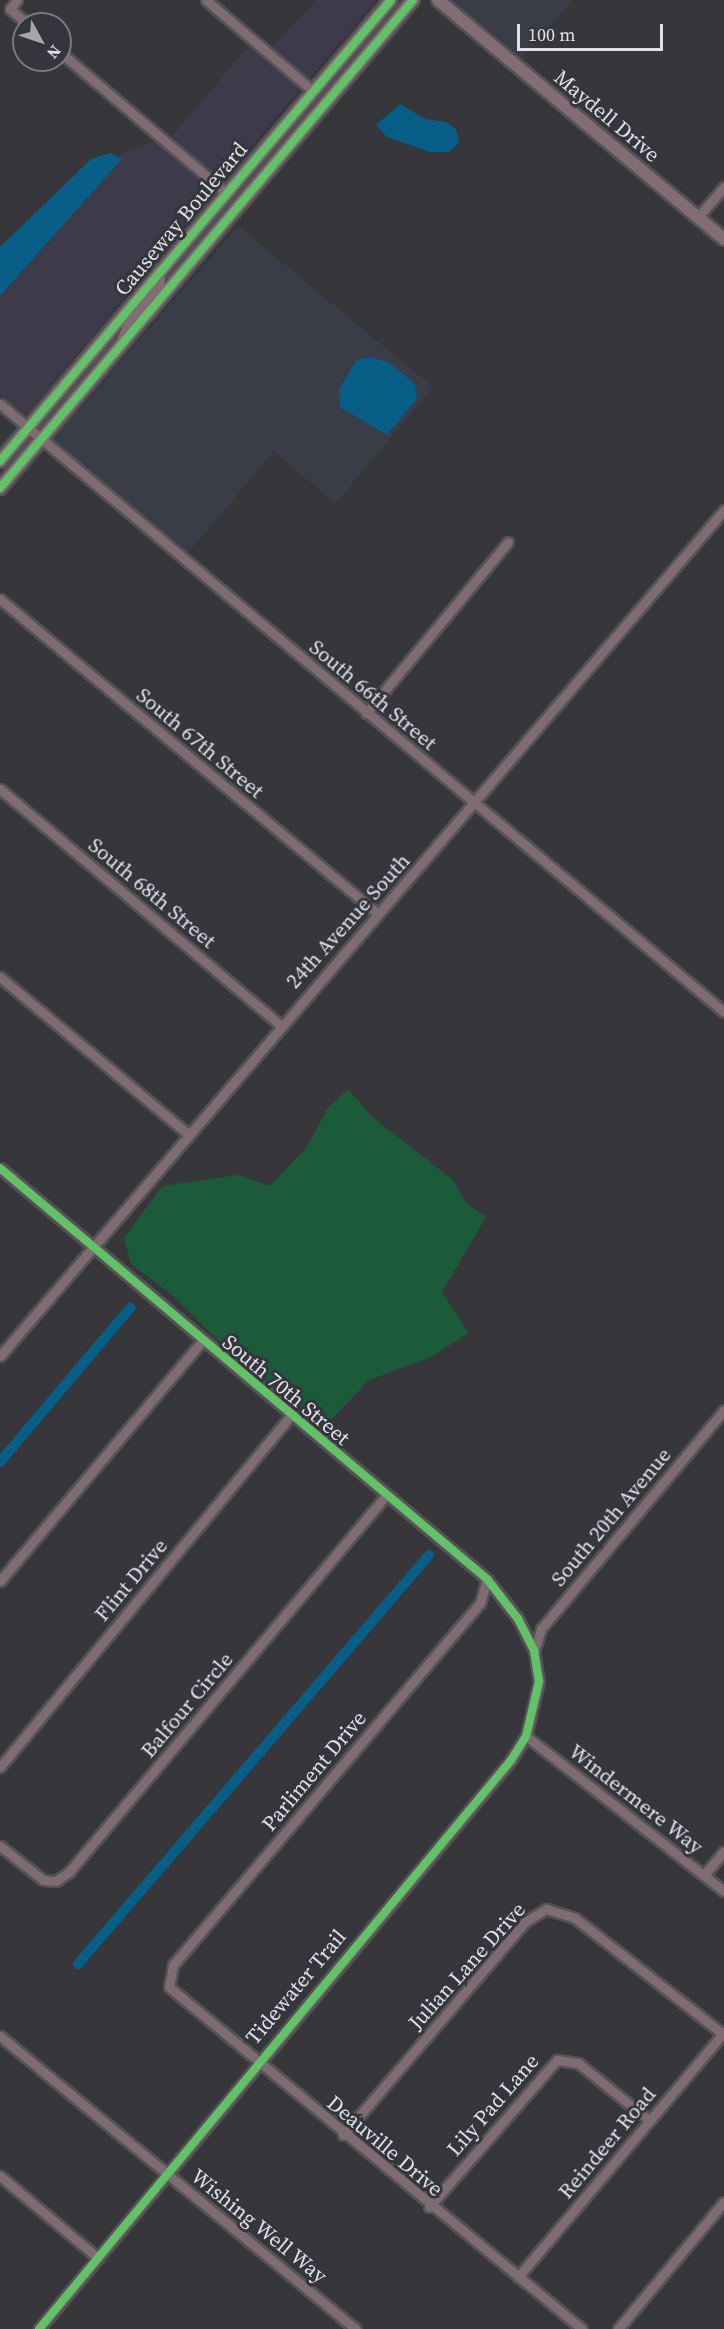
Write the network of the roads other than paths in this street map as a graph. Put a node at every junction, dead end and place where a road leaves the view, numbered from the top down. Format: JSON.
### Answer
{"nodes":[{"id":1,"x":17,"y":0,"type":"edge"},
{"id":2,"x":206,"y":0,"type":"edge"},
{"id":3,"x":391,"y":0,"type":"edge"},
{"id":4,"x":414,"y":0,"type":"edge"},
{"id":5,"x":438,"y":0,"type":"edge"},
{"id":6,"x":14,"y":12,"type":"edge"},
{"id":7,"x":72,"y":61,"type":"edge"},
{"id":8,"x":313,"y":91,"type":"junction"},
{"id":9,"x":724,"y":187,"type":"edge"},
{"id":10,"x":226,"y":193,"type":"junction"},
{"id":11,"x":698,"y":217,"type":"junction"},
{"id":12,"x":724,"y":239,"type":"edge"},
{"id":13,"x":159,"y":273,"type":"junction"},
{"id":14,"x":122,"y":346,"type":"junction"},
{"id":15,"x":0,"y":404,"type":"edge"},
{"id":16,"x":28,"y":428,"type":"junction"},
{"id":17,"x":41,"y":440,"type":"junction"},
{"id":18,"x":0,"y":461,"type":"edge"},
{"id":19,"x":0,"y":488,"type":"edge"},
{"id":20,"x":724,"y":510,"type":"edge"},
{"id":21,"x":508,"y":542,"type":"dead end"},
{"id":22,"x":0,"y":599,"type":"edge"},
{"id":23,"x":366,"y":713,"type":"junction"},
{"id":24,"x":0,"y":789,"type":"edge"},
{"id":25,"x":475,"y":804,"type":"junction"},
{"id":26,"x":378,"y":914,"type":"junction"},
{"id":27,"x":0,"y":977,"type":"edge"},
{"id":28,"x":724,"y":1012,"type":"edge"},
{"id":29,"x":280,"y":1025,"type":"junction"},
{"id":30,"x":188,"y":1134,"type":"junction"},
{"id":31,"x":1,"y":1171,"type":"edge"},
{"id":32,"x":94,"y":1247,"type":"junction"},
{"id":33,"x":201,"y":1342,"type":"junction"},
{"id":34,"x":0,"y":1356,"type":"edge"},
{"id":35,"x":724,"y":1410,"type":"edge"},
{"id":36,"x":290,"y":1416,"type":"junction"},
{"id":37,"x":386,"y":1496,"type":"junction"},
{"id":38,"x":487,"y":1579,"type":"junction"},
{"id":39,"x":0,"y":1581,"type":"edge"},
{"id":40,"x":534,"y":1651,"type":"junction"},
{"id":41,"x":526,"y":1736,"type":"junction"},
{"id":42,"x":0,"y":1767,"type":"edge"},
{"id":43,"x":0,"y":1846,"type":"edge"},
{"id":44,"x":724,"y":1851,"type":"edge"},
{"id":45,"x":704,"y":1875,"type":"junction"},
{"id":46,"x":724,"y":1891,"type":"edge"},
{"id":47,"x":169,"y":1987,"type":"joint"},
{"id":48,"x":724,"y":2034,"type":"edge"},
{"id":49,"x":0,"y":2036,"type":"edge"},
{"id":50,"x":257,"y":2062,"type":"junction"},
{"id":51,"x":649,"y":2120,"type":"junction"},
{"id":52,"x":343,"y":2135,"type":"junction"},
{"id":53,"x":166,"y":2172,"type":"junction"},
{"id":54,"x":2,"y":2182,"type":"edge"},
{"id":55,"x":724,"y":2202,"type":"edge"},
{"id":56,"x":429,"y":2206,"type":"junction"},
{"id":57,"x":98,"y":2258,"type":"junction"},
{"id":58,"x":518,"y":2277,"type":"junction"},
{"id":59,"x":39,"y":2329,"type":"edge"},
{"id":60,"x":356,"y":2329,"type":"edge"},
{"id":61,"x":582,"y":2329,"type":"edge"},
{"id":62,"x":618,"y":2329,"type":"edge"}],
"edges":[{"from":1,"to":6,"type":"street"},
{"from":2,"to":8,"type":"street"},
{"from":3,"to":8,"type":"main road","name":"Causeway Boulevard"},
{"from":4,"to":14,"type":"main road","name":"Causeway Boulevard"},
{"from":5,"to":11,"type":"main road","name":"Maydell Drive"},
{"from":7,"to":10,"type":"street"},
{"from":8,"to":10,"type":"main road","name":"Causeway Boulevard"},
{"from":9,"to":11,"type":"street"},
{"from":10,"to":13,"type":"main road","name":"Causeway Boulevard"},
{"from":11,"to":12,"type":"main road","name":"Maydell Drive"},
{"from":13,"to":14,"type":"main road"},
{"from":13,"to":16,"type":"main road","name":"Causeway Boulevard"},
{"from":14,"to":17,"type":"main road","name":"Causeway Boulevard"},
{"from":15,"to":16,"type":"street","name":"South 66th Street"},
{"from":16,"to":17,"type":"street","name":"South 66th Street"},
{"from":16,"to":18,"type":"main road","name":"Causeway Boulevard"},
{"from":17,"to":19,"type":"main road","name":"Causeway Boulevard"},
{"from":17,"to":23,"type":"street","name":"South 66th Street"},
{"from":20,"to":25,"type":"street","name":"24th Avenue South"},
{"from":21,"to":23,"type":"street"},
{"from":22,"to":26,"type":"street","name":"South 67th Street"},
{"from":23,"to":25,"type":"street","name":"South 66th Street"},
{"from":24,"to":29,"type":"street","name":"South 68th Street"},
{"from":25,"to":26,"type":"street","name":"24th Avenue South"},
{"from":25,"to":28,"type":"street","name":"South 66th Street"},
{"from":26,"to":29,"type":"street","name":"24th Avenue South"},
{"from":27,"to":30,"type":"street"},
{"from":29,"to":30,"type":"street","name":"24th Avenue South"},
{"from":30,"to":32,"type":"street","name":"24th Avenue South"},
{"from":31,"to":32,"type":"street","name":"South 70th Street"},
{"from":32,"to":33,"type":"street","name":"South 70th Street"},
{"from":32,"to":34,"type":"street","name":"24th Avenue South"},
{"from":33,"to":36,"type":"street","name":"South 70th Street"},
{"from":33,"to":39,"type":"street"},
{"from":35,"to":40,"type":"street","name":"South 20th Avenue"},
{"from":36,"to":37,"type":"street","name":"South 70th Street"},
{"from":36,"to":42,"type":"street","name":"Flint Drive"},
{"from":37,"to":38,"type":"street","name":"South 70th Street"},
{"from":37,"to":43,"type":"street","name":"Balfour Circle"},
{"from":38,"to":40,"type":"street","name":"South 70th Street"},
{"from":38,"to":47,"type":"street","name":"Parliment Drive"},
{"from":40,"to":41,"type":"street","name":"Tidewater Trail"},
{"from":41,"to":45,"type":"street","name":"Windermere Way"},
{"from":41,"to":50,"type":"street","name":"Tidewater Trail"},
{"from":44,"to":45,"type":"street"},
{"from":45,"to":46,"type":"street","name":"Windermere Way"},
{"from":47,"to":50,"type":"street","name":"Deauville Drive"},
{"from":48,"to":51,"type":"street","name":"Reindeer Road"},
{"from":48,"to":52,"type":"street","name":"Julian Lane Drive"},
{"from":49,"to":53,"type":"street","name":"Wishing Well Way"},
{"from":50,"to":52,"type":"street","name":"Deauville Drive"},
{"from":50,"to":53,"type":"street","name":"Tidewater Trail"},
{"from":51,"to":56,"type":"street","name":"Lily Pad Lane"},
{"from":51,"to":58,"type":"street","name":"Reindeer Road"},
{"from":52,"to":56,"type":"street","name":"Deauville Drive"},
{"from":53,"to":57,"type":"street","name":"Tidewater Trail"},
{"from":53,"to":60,"type":"street","name":"Wishing Well Way"},
{"from":54,"to":57,"type":"street"},
{"from":55,"to":62,"type":"street"},
{"from":56,"to":58,"type":"street","name":"Deauville Drive"},
{"from":57,"to":59,"type":"street","name":"Tidewater Trail"},
{"from":58,"to":61,"type":"street","name":"Deauville Drive"}]}
